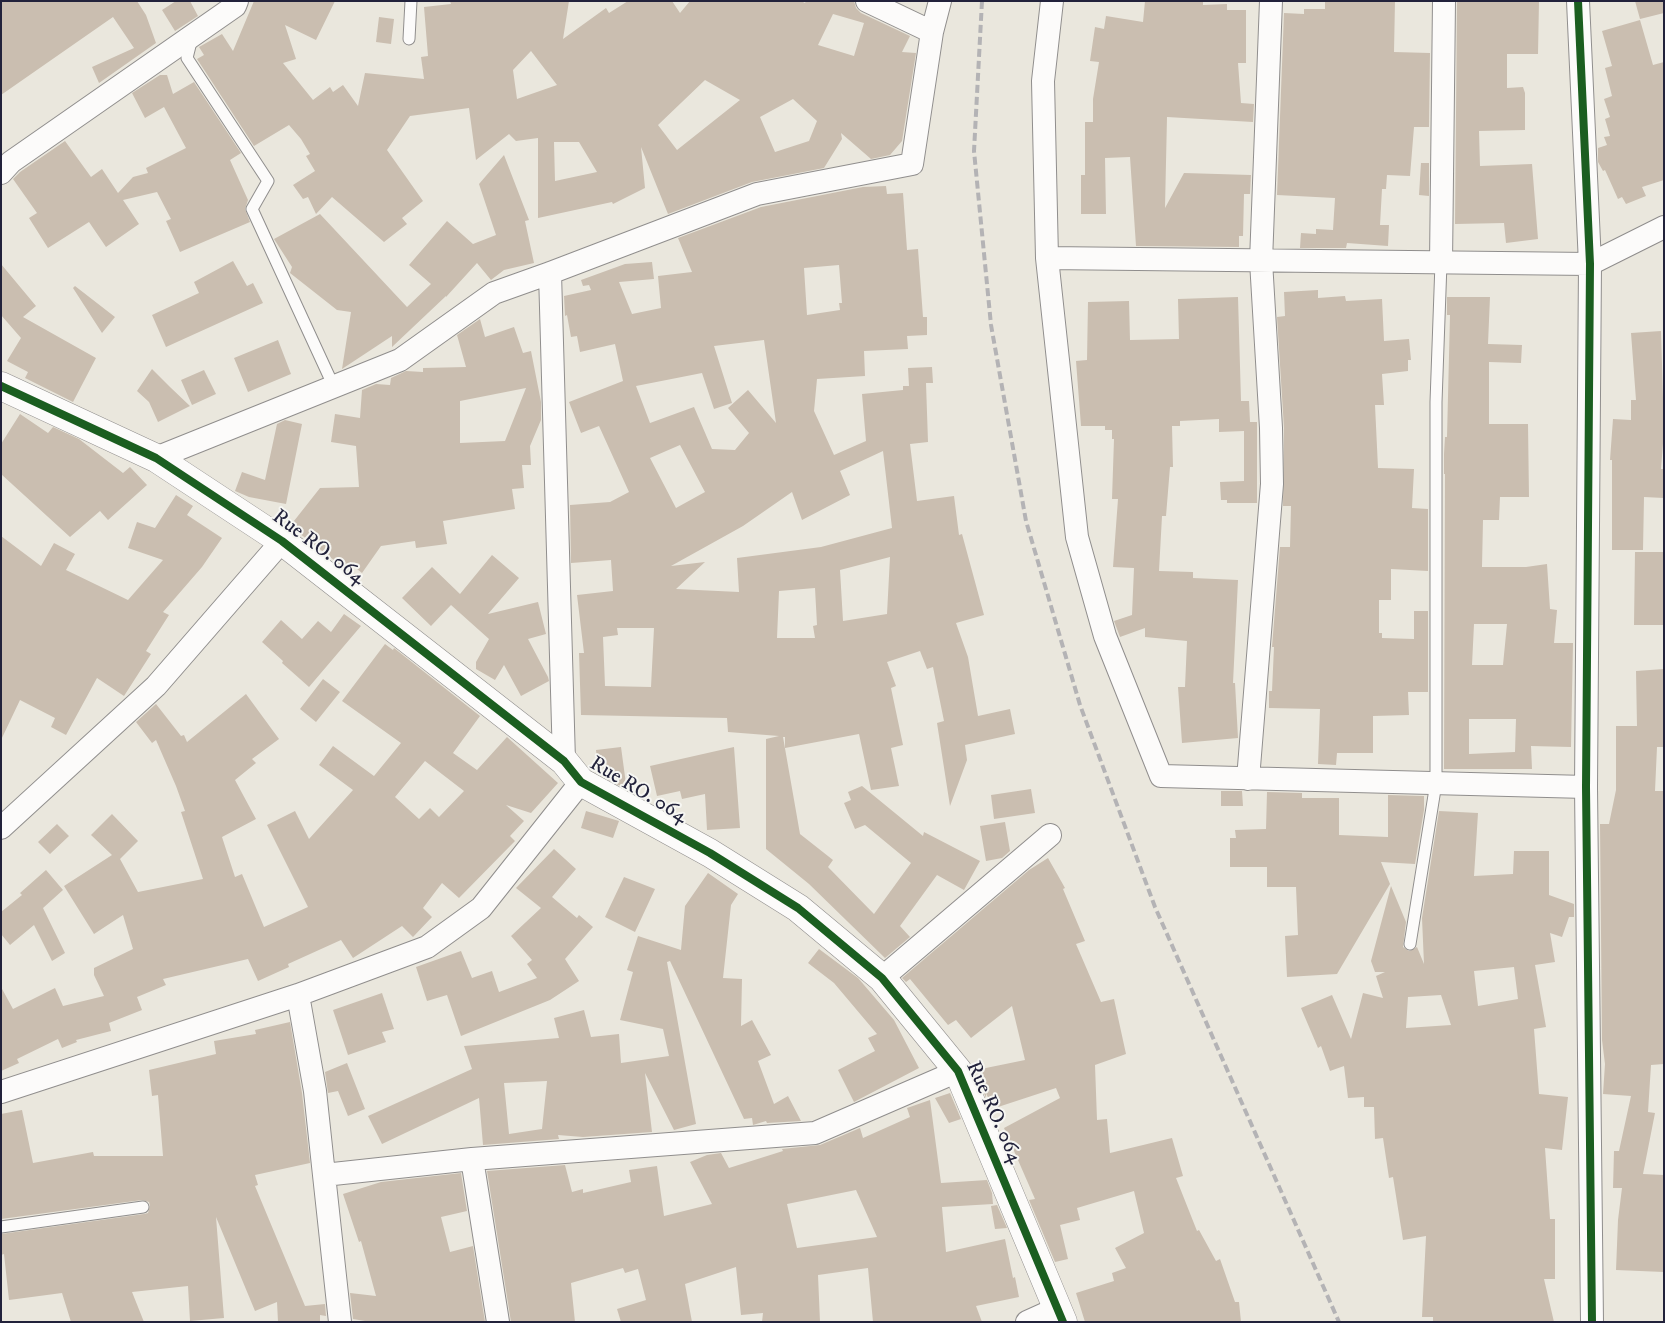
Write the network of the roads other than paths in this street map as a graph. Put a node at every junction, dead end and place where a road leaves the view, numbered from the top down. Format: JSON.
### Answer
{"nodes":[{"id":1,"x":237,"y":1,"type":"edge"},
{"id":2,"x":411,"y":1,"type":"edge"},
{"id":3,"x":867,"y":1,"type":"edge"},
{"id":4,"x":940,"y":1,"type":"edge"},
{"id":5,"x":1052,"y":1,"type":"edge"},
{"id":6,"x":1271,"y":1,"type":"edge"},
{"id":7,"x":1444,"y":1,"type":"edge"},
{"id":8,"x":1578,"y":1,"type":"edge"},
{"id":9,"x":932,"y":32,"type":"junction"},
{"id":10,"x":193,"y":36,"type":"junction"},
{"id":11,"x":409,"y":39,"type":"dead end"},
{"id":12,"x":1,"y":173,"type":"edge"},
{"id":13,"x":1664,"y":227,"type":"edge"},
{"id":14,"x":1047,"y":258,"type":"junction"},
{"id":15,"x":1261,"y":261,"type":"junction"},
{"id":16,"x":1441,"y":262,"type":"junction"},
{"id":17,"x":1590,"y":264,"type":"junction"},
{"id":18,"x":550,"y":273,"type":"junction"},
{"id":19,"x":1,"y":386,"type":"edge"},
{"id":20,"x":334,"y":387,"type":"junction"},
{"id":21,"x":156,"y":458,"type":"junction"},
{"id":22,"x":282,"y":541,"type":"junction"},
{"id":23,"x":564,"y":761,"type":"junction"},
{"id":24,"x":1248,"y":780,"type":"junction"},
{"id":25,"x":581,"y":782,"type":"junction"},
{"id":26,"x":1436,"y":783,"type":"junction"},
{"id":27,"x":1586,"y":787,"type":"junction"},
{"id":28,"x":1,"y":828,"type":"edge"},
{"id":29,"x":1050,"y":835,"type":"dead end"},
{"id":30,"x":1410,"y":944,"type":"dead end"},
{"id":31,"x":882,"y":978,"type":"junction"},
{"id":32,"x":298,"y":995,"type":"junction"},
{"id":33,"x":958,"y":1071,"type":"junction"},
{"id":34,"x":1,"y":1092,"type":"edge"},
{"id":35,"x":472,"y":1160,"type":"junction"},
{"id":36,"x":324,"y":1174,"type":"junction"},
{"id":37,"x":143,"y":1207,"type":"dead end"},
{"id":38,"x":1,"y":1227,"type":"edge"},
{"id":39,"x":1061,"y":1315,"type":"edge"},
{"id":40,"x":340,"y":1322,"type":"edge"},
{"id":41,"x":498,"y":1322,"type":"edge"},
{"id":42,"x":1026,"y":1322,"type":"edge"},
{"id":43,"x":1592,"y":1322,"type":"edge"}],
"edges":[{"from":1,"to":10,"type":"street"},
{"from":2,"to":11,"type":"lane"},
{"from":3,"to":9,"type":"street"},
{"from":4,"to":9,"type":"street"},
{"from":5,"to":14,"type":"street"},
{"from":6,"to":15,"type":"street"},
{"from":7,"to":16,"type":"street"},
{"from":8,"to":17,"type":"street"},
{"from":9,"to":18,"type":"street"},
{"from":10,"to":12,"type":"street"},
{"from":10,"to":20,"type":"lane"},
{"from":13,"to":17,"type":"street"},
{"from":14,"to":15,"type":"street"},
{"from":14,"to":24,"type":"street"},
{"from":15,"to":16,"type":"street"},
{"from":15,"to":24,"type":"street"},
{"from":16,"to":17,"type":"street"},
{"from":16,"to":26,"type":"lane"},
{"from":17,"to":27,"type":"street"},
{"from":18,"to":20,"type":"street"},
{"from":18,"to":23,"type":"street"},
{"from":19,"to":21,"type":"street","name":"Rue RO. 064"},
{"from":20,"to":21,"type":"street"},
{"from":21,"to":22,"type":"street","name":"Rue RO. 064"},
{"from":22,"to":23,"type":"street","name":"Rue RO. 064"},
{"from":22,"to":28,"type":"street"},
{"from":23,"to":25,"type":"street","name":"Rue RO. 064"},
{"from":24,"to":26,"type":"street"},
{"from":25,"to":31,"type":"street","name":"Rue RO. 064"},
{"from":25,"to":32,"type":"street"},
{"from":26,"to":27,"type":"street"},
{"from":26,"to":30,"type":"lane"},
{"from":27,"to":43,"type":"street"},
{"from":29,"to":31,"type":"street"},
{"from":31,"to":33,"type":"street","name":"Rue RO. 064"},
{"from":32,"to":34,"type":"street"},
{"from":32,"to":36,"type":"street"},
{"from":33,"to":35,"type":"street"},
{"from":33,"to":39,"type":"street","name":"Rue RO. 064"},
{"from":35,"to":36,"type":"street"},
{"from":35,"to":41,"type":"street"},
{"from":36,"to":40,"type":"street"},
{"from":37,"to":38,"type":"lane"},
{"from":39,"to":42,"type":"street"}]}
